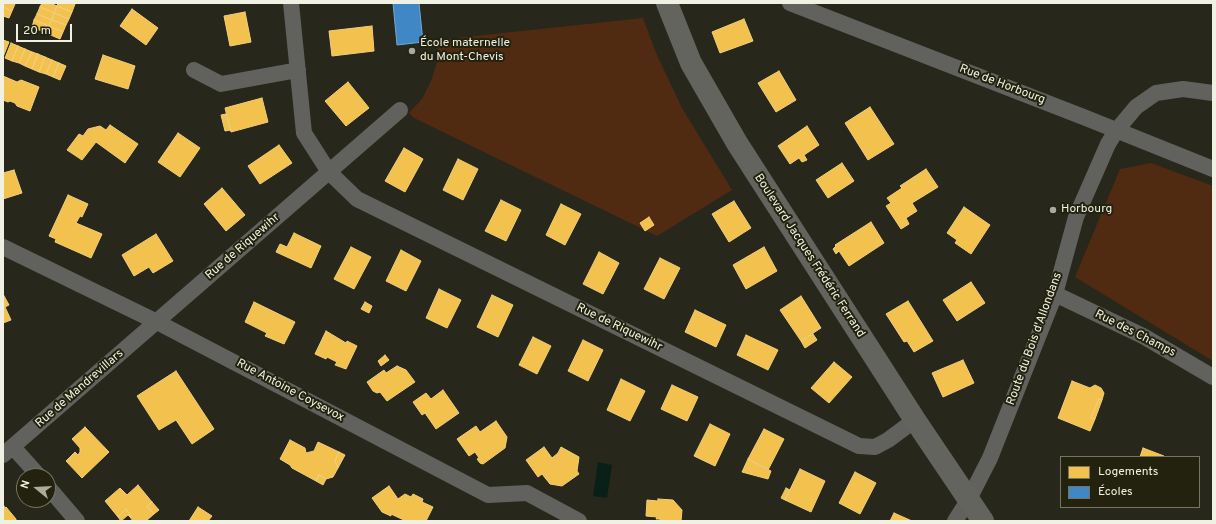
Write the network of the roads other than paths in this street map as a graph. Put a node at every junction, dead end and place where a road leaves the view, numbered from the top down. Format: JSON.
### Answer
{"nodes":[{"id":1,"x":291,"y":3,"type":"edge"},
{"id":2,"x":667,"y":3,"type":"edge"},
{"id":3,"x":790,"y":3,"type":"edge"},
{"id":4,"x":194,"y":70,"type":"dead end"},
{"id":5,"x":298,"y":70,"type":"junction"},
{"id":6,"x":1213,"y":93,"type":"edge"},
{"id":7,"x":400,"y":110,"type":"dead end"},
{"id":8,"x":1116,"y":131,"type":"junction"},
{"id":9,"x":1213,"y":169,"type":"edge"},
{"id":10,"x":329,"y":172,"type":"junction"},
{"id":11,"x":3,"y":247,"type":"edge"},
{"id":12,"x":1054,"y":294,"type":"junction"},
{"id":13,"x":156,"y":322,"type":"junction"},
{"id":14,"x":1213,"y":377,"type":"edge"},
{"id":15,"x":915,"y":420,"type":"junction"},
{"id":16,"x":8,"y":451,"type":"edge"},
{"id":17,"x":29,"y":468,"type":"edge"},
{"id":18,"x":56,"y":496,"type":"edge"},
{"id":19,"x":969,"y":499,"type":"junction"},
{"id":20,"x":77,"y":521,"type":"edge"},
{"id":21,"x":579,"y":521,"type":"edge"},
{"id":22,"x":954,"y":521,"type":"edge"},
{"id":23,"x":983,"y":521,"type":"edge"}],
"edges":[{"from":1,"to":5,"type":"street","name":"Rue de Riquewihr"},
{"from":2,"to":15,"type":"street","name":"Boulevard Jacques Frédéric Ferrand"},
{"from":3,"to":8,"type":"street","name":"Rue de Horbourg"},
{"from":4,"to":5,"type":"street"},
{"from":5,"to":10,"type":"street","name":"Rue de Riquewihr"},
{"from":6,"to":8,"type":"street","name":"Route du Bois d'Allondans"},
{"from":7,"to":10,"type":"street","name":"Rue de Riquewihr"},
{"from":8,"to":9,"type":"street","name":"Rue de Horbourg"},
{"from":8,"to":12,"type":"street","name":"Route du Bois d'Allondans"},
{"from":10,"to":13,"type":"street","name":"Rue de Riquewihr"},
{"from":10,"to":15,"type":"street","name":"Rue de Riquewihr"},
{"from":11,"to":13,"type":"street","name":"Rue Antoine Coysevox"},
{"from":12,"to":14,"type":"street","name":"Rue des Champs"},
{"from":12,"to":19,"type":"street","name":"Route du Bois d'Allondans"},
{"from":13,"to":16,"type":"street","name":"Rue de Mandrevillars"},
{"from":13,"to":21,"type":"street","name":"Rue Antoine Coysevox"},
{"from":15,"to":19,"type":"street","name":"Boulevard Jacques Frédéric Ferrand"},
{"from":16,"to":17,"type":"street"},
{"from":18,"to":20,"type":"street"},
{"from":19,"to":22,"type":"street","name":"Route du Bois d'Allondans"},
{"from":19,"to":23,"type":"street","name":"Boulevard Jacques Frédéric Ferrand"}]}
